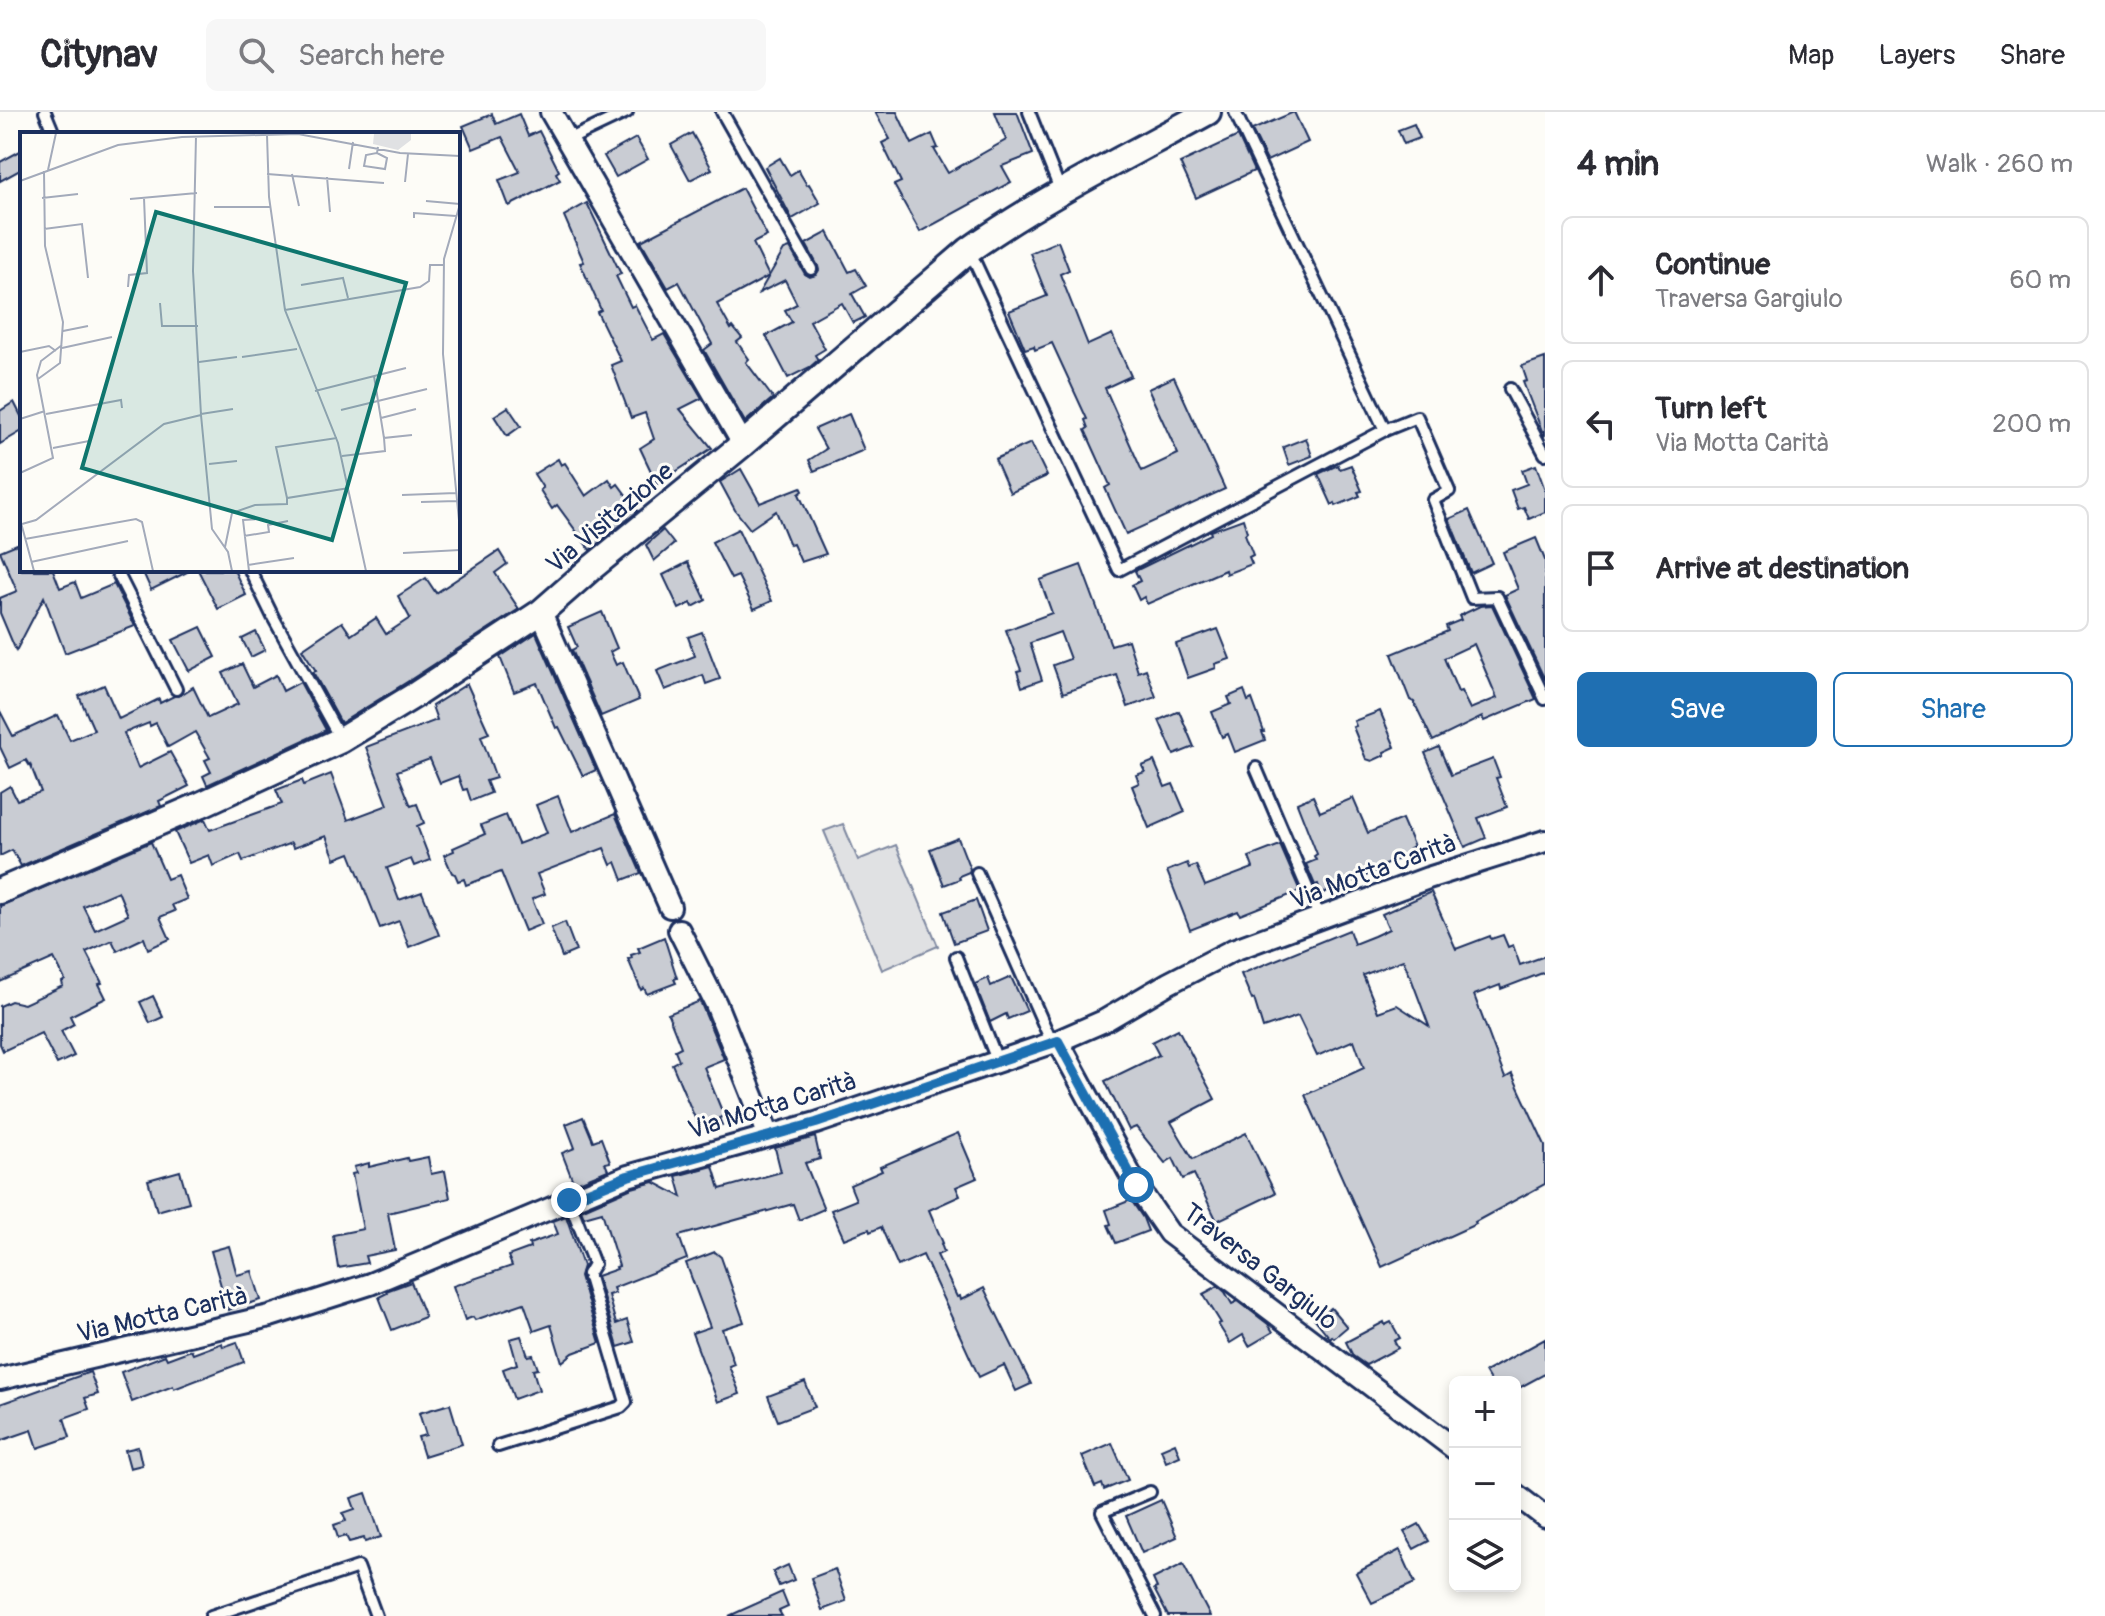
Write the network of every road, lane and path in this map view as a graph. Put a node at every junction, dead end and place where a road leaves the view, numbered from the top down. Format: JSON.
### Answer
{"nodes":[{"id":1,"x":45,"y":112,"type":"edge"},
{"id":2,"x":551,"y":112,"type":"edge"},
{"id":3,"x":627,"y":112,"type":"edge"},
{"id":4,"x":722,"y":112,"type":"edge"},
{"id":5,"x":1029,"y":112,"type":"edge"},
{"id":6,"x":1208,"y":112,"type":"edge"},
{"id":7,"x":1235,"y":112,"type":"edge"},
{"id":8,"x":53,"y":132,"type":"edge"},
{"id":9,"x":568,"y":140,"type":"junction"},
{"id":10,"x":1061,"y":192,"type":"junction"},
{"id":11,"x":969,"y":250,"type":"junction"},
{"id":12,"x":811,"y":269,"type":"dead end"},
{"id":13,"x":1510,"y":389,"type":"dead end"},
{"id":14,"x":1385,"y":430,"type":"junction"},
{"id":15,"x":743,"y":444,"type":"junction"},
{"id":16,"x":1545,"y":454,"type":"edge"},
{"id":17,"x":117,"y":572,"type":"edge"},
{"id":18,"x":251,"y":572,"type":"edge"},
{"id":19,"x":541,"y":612,"type":"junction"},
{"id":20,"x":176,"y":689,"type":"dead end"},
{"id":21,"x":1545,"y":699,"type":"edge"},
{"id":22,"x":341,"y":740,"type":"junction"},
{"id":23,"x":1256,"y":768,"type":"dead end"},
{"id":24,"x":1545,"y":841,"type":"edge"},
{"id":25,"x":977,"y":873,"type":"dead end"},
{"id":26,"x":0,"y":891,"type":"edge"},
{"id":27,"x":670,"y":907,"type":"dead end"},
{"id":28,"x":1320,"y":918,"type":"junction"},
{"id":29,"x":679,"y":930,"type":"dead end"},
{"id":30,"x":956,"y":957,"type":"dead end"},
{"id":31,"x":1055,"y":1042,"type":"junction"},
{"id":32,"x":997,"y":1060,"type":"junction"},
{"id":33,"x":769,"y":1136,"type":"junction"},
{"id":34,"x":569,"y":1200,"type":"junction"},
{"id":35,"x":0,"y":1379,"type":"edge"},
{"id":36,"x":498,"y":1446,"type":"dead end"},
{"id":37,"x":1454,"y":1448,"type":"edge"},
{"id":38,"x":1150,"y":1492,"type":"dead end"},
{"id":39,"x":1521,"y":1499,"type":"edge"},
{"id":40,"x":1545,"y":1517,"type":"edge"},
{"id":41,"x":211,"y":1616,"type":"edge"},
{"id":42,"x":376,"y":1616,"type":"edge"},
{"id":43,"x":1155,"y":1616,"type":"edge"}],
"edges":[{"from":1,"to":8,"type":"lane"},
{"from":2,"to":9,"type":"street"},
{"from":3,"to":9,"type":"lane"},
{"from":4,"to":12,"type":"lane"},
{"from":5,"to":10,"type":"lane"},
{"from":6,"to":10,"type":"street","name":"Via Visitazione"},
{"from":7,"to":14,"type":"lane"},
{"from":9,"to":15,"type":"street"},
{"from":10,"to":11,"type":"street","name":"Via Visitazione"},
{"from":11,"to":14,"type":"lane"},
{"from":11,"to":15,"type":"street","name":"Via Visitazione"},
{"from":13,"to":16,"type":"lane"},
{"from":14,"to":21,"type":"lane"},
{"from":15,"to":19,"type":"street","name":"Via Visitazione"},
{"from":17,"to":20,"type":"lane"},
{"from":18,"to":22,"type":"lane"},
{"from":19,"to":22,"type":"street","name":"Via Visitazione"},
{"from":19,"to":27,"type":"street"},
{"from":22,"to":26,"type":"street","name":"Via Visitazione"},
{"from":23,"to":28,"type":"lane"},
{"from":24,"to":28,"type":"street","name":"Via Motta Carità"},
{"from":25,"to":31,"type":"lane"},
{"from":28,"to":31,"type":"street","name":"Via Motta Carità"},
{"from":29,"to":33,"type":"street"},
{"from":30,"to":32,"type":"lane"},
{"from":31,"to":32,"type":"street","name":"Via Motta Carità"},
{"from":31,"to":37,"type":"street","name":"Traversa Gargiulo"},
{"from":32,"to":33,"type":"street","name":"Via Motta Carità"},
{"from":33,"to":34,"type":"street","name":"Via Motta Carità"},
{"from":34,"to":35,"type":"street","name":"Via Motta Carità"},
{"from":34,"to":36,"type":"lane"},
{"from":38,"to":43,"type":"lane"},
{"from":39,"to":40,"type":"street"},
{"from":41,"to":42,"type":"lane"}]}
